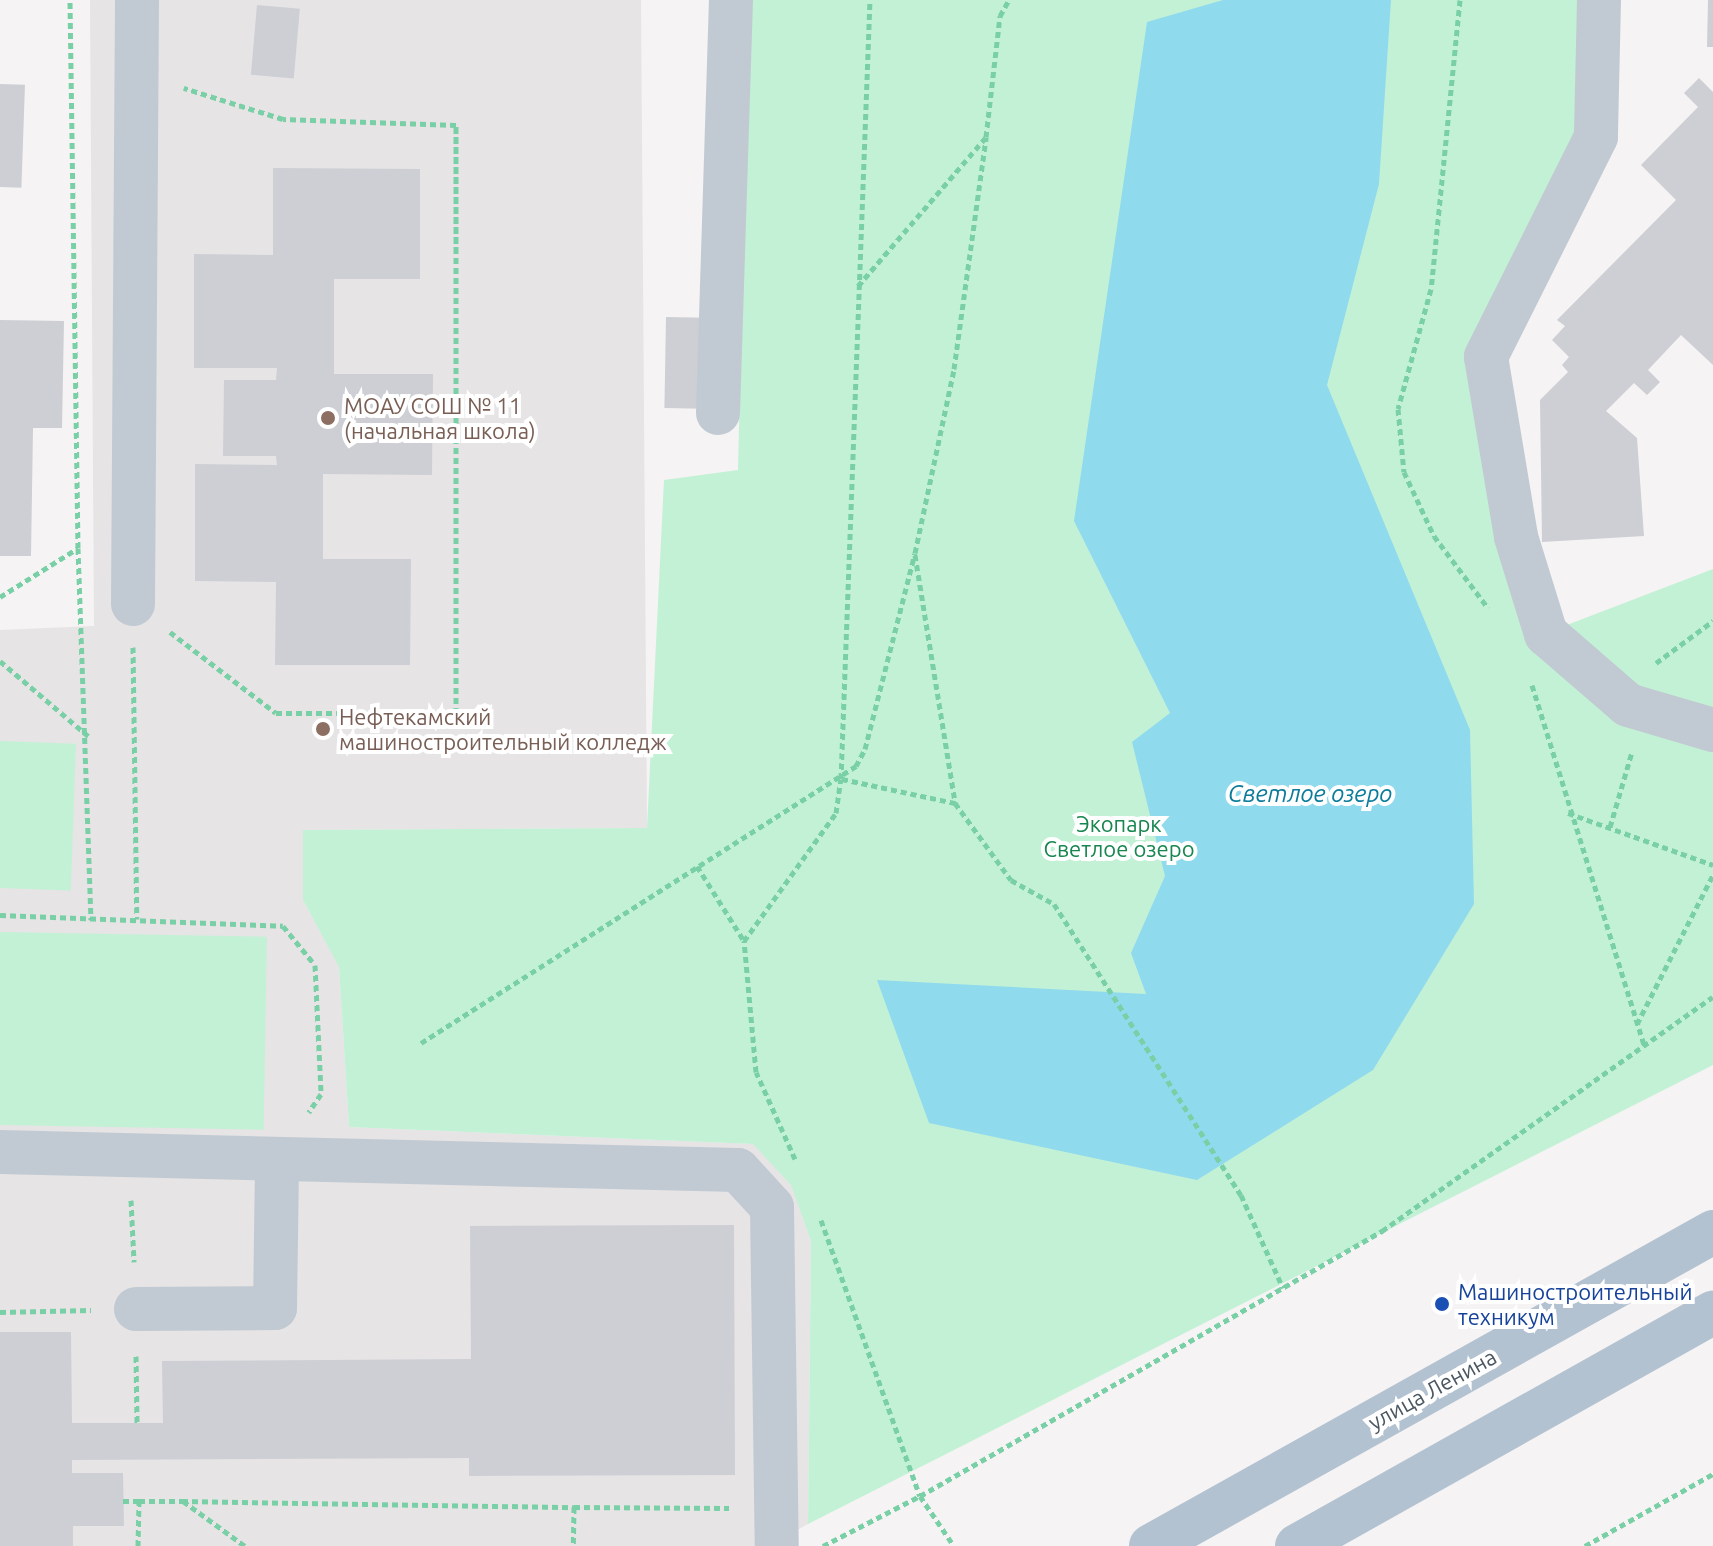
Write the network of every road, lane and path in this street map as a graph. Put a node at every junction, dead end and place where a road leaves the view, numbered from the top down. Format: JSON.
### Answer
{"nodes":[{"id":1,"x":70,"y":0,"type":"edge"},
{"id":2,"x":137,"y":0,"type":"edge"},
{"id":3,"x":731,"y":0,"type":"edge"},
{"id":4,"x":870,"y":0,"type":"edge"},
{"id":5,"x":1009,"y":0,"type":"edge"},
{"id":6,"x":1460,"y":0,"type":"edge"},
{"id":7,"x":1599,"y":0,"type":"edge"},
{"id":8,"x":141,"y":75,"type":"junction"},
{"id":9,"x":986,"y":137,"type":"junction"},
{"id":10,"x":857,"y":287,"type":"junction"},
{"id":11,"x":718,"y":413,"type":"dead end"},
{"id":12,"x":78,"y":548,"type":"junction"},
{"id":13,"x":915,"y":553,"type":"junction"},
{"id":14,"x":0,"y":597,"type":"edge"},
{"id":15,"x":133,"y":604,"type":"junction"},
{"id":16,"x":1490,"y":612,"type":"dead end"},
{"id":17,"x":1713,"y":621,"type":"edge"},
{"id":18,"x":0,"y":661,"type":"edge"},
{"id":19,"x":1529,"y":675,"type":"dead end"},
{"id":20,"x":1629,"y":702,"type":"junction"},
{"id":21,"x":1713,"y":730,"type":"edge"},
{"id":22,"x":89,"y":736,"type":"junction"},
{"id":23,"x":841,"y":779,"type":"junction"},
{"id":24,"x":955,"y":803,"type":"junction"},
{"id":25,"x":1568,"y":813,"type":"junction"},
{"id":26,"x":1610,"y":827,"type":"junction"},
{"id":27,"x":1713,"y":865,"type":"edge"},
{"id":28,"x":697,"y":866,"type":"junction"},
{"id":29,"x":1713,"y":875,"type":"edge"},
{"id":30,"x":0,"y":915,"type":"edge"},
{"id":31,"x":137,"y":919,"type":"junction"},
{"id":32,"x":91,"y":920,"type":"junction"},
{"id":33,"x":744,"y":941,"type":"junction"},
{"id":34,"x":1713,"y":997,"type":"edge"},
{"id":35,"x":1636,"y":1025,"type":"junction"},
{"id":36,"x":421,"y":1043,"type":"dead end"},
{"id":37,"x":1644,"y":1045,"type":"junction"},
{"id":38,"x":0,"y":1152,"type":"edge"},
{"id":39,"x":277,"y":1160,"type":"junction"},
{"id":40,"x":797,"y":1164,"type":"dead end"},
{"id":41,"x":815,"y":1204,"type":"dead end"},
{"id":42,"x":1713,"y":1232,"type":"edge"},
{"id":43,"x":1283,"y":1288,"type":"junction"},
{"id":44,"x":136,"y":1309,"type":"joint"},
{"id":45,"x":0,"y":1312,"type":"edge"},
{"id":46,"x":1713,"y":1313,"type":"edge"},
{"id":47,"x":1713,"y":1474,"type":"edge"},
{"id":48,"x":920,"y":1496,"type":"junction"},
{"id":49,"x":123,"y":1501,"type":"dead end"},
{"id":50,"x":139,"y":1501,"type":"junction"},
{"id":51,"x":182,"y":1501,"type":"junction"},
{"id":52,"x":574,"y":1507,"type":"junction"},
{"id":53,"x":778,"y":1527,"type":"edge"},
{"id":54,"x":138,"y":1546,"type":"edge"},
{"id":55,"x":245,"y":1546,"type":"edge"},
{"id":56,"x":573,"y":1546,"type":"edge"},
{"id":57,"x":823,"y":1546,"type":"edge"},
{"id":58,"x":954,"y":1546,"type":"edge"},
{"id":59,"x":1151,"y":1546,"type":"edge"},
{"id":60,"x":1297,"y":1546,"type":"edge"},
{"id":61,"x":1585,"y":1546,"type":"edge"}],
"edges":[{"from":1,"to":12,"type":"path"},
{"from":2,"to":8,"type":"lane"},
{"from":3,"to":11,"type":"lane"},
{"from":4,"to":10,"type":"path"},
{"from":5,"to":9,"type":"path"},
{"from":6,"to":16,"type":"path"},
{"from":7,"to":20,"type":"lane"},
{"from":8,"to":15,"type":"lane"},
{"from":8,"to":15,"type":"path"},
{"from":9,"to":10,"type":"path"},
{"from":9,"to":13,"type":"path"},
{"from":10,"to":23,"type":"path"},
{"from":12,"to":14,"type":"path"},
{"from":12,"to":22,"type":"path"},
{"from":13,"to":23,"type":"path"},
{"from":13,"to":24,"type":"path"},
{"from":15,"to":31,"type":"path"},
{"from":17,"to":20,"type":"path"},
{"from":18,"to":22,"type":"path"},
{"from":19,"to":25,"type":"path"},
{"from":20,"to":21,"type":"lane"},
{"from":20,"to":26,"type":"path"},
{"from":22,"to":32,"type":"path"},
{"from":23,"to":24,"type":"path"},
{"from":23,"to":28,"type":"path"},
{"from":23,"to":33,"type":"path"},
{"from":24,"to":43,"type":"path"},
{"from":25,"to":26,"type":"path"},
{"from":25,"to":35,"type":"path"},
{"from":26,"to":27,"type":"path"},
{"from":28,"to":33,"type":"path"},
{"from":28,"to":36,"type":"path"},
{"from":29,"to":35,"type":"path"},
{"from":30,"to":32,"type":"path"},
{"from":31,"to":32,"type":"path"},
{"from":31,"to":39,"type":"path"},
{"from":33,"to":40,"type":"path"},
{"from":34,"to":37,"type":"path"},
{"from":35,"to":37,"type":"path"},
{"from":37,"to":43,"type":"path"},
{"from":38,"to":39,"type":"lane"},
{"from":39,"to":44,"type":"lane"},
{"from":39,"to":53,"type":"lane"},
{"from":41,"to":48,"type":"path"},
{"from":42,"to":59,"type":"main road","name":"улица Ленина"},
{"from":43,"to":48,"type":"path"},
{"from":44,"to":45,"type":"path"},
{"from":46,"to":60,"type":"main road"},
{"from":47,"to":61,"type":"path"},
{"from":48,"to":57,"type":"path"},
{"from":48,"to":58,"type":"path"},
{"from":49,"to":50,"type":"path"},
{"from":50,"to":51,"type":"path"},
{"from":50,"to":54,"type":"path"},
{"from":51,"to":52,"type":"path"},
{"from":51,"to":55,"type":"path"},
{"from":52,"to":53,"type":"path"},
{"from":52,"to":56,"type":"path"}]}
